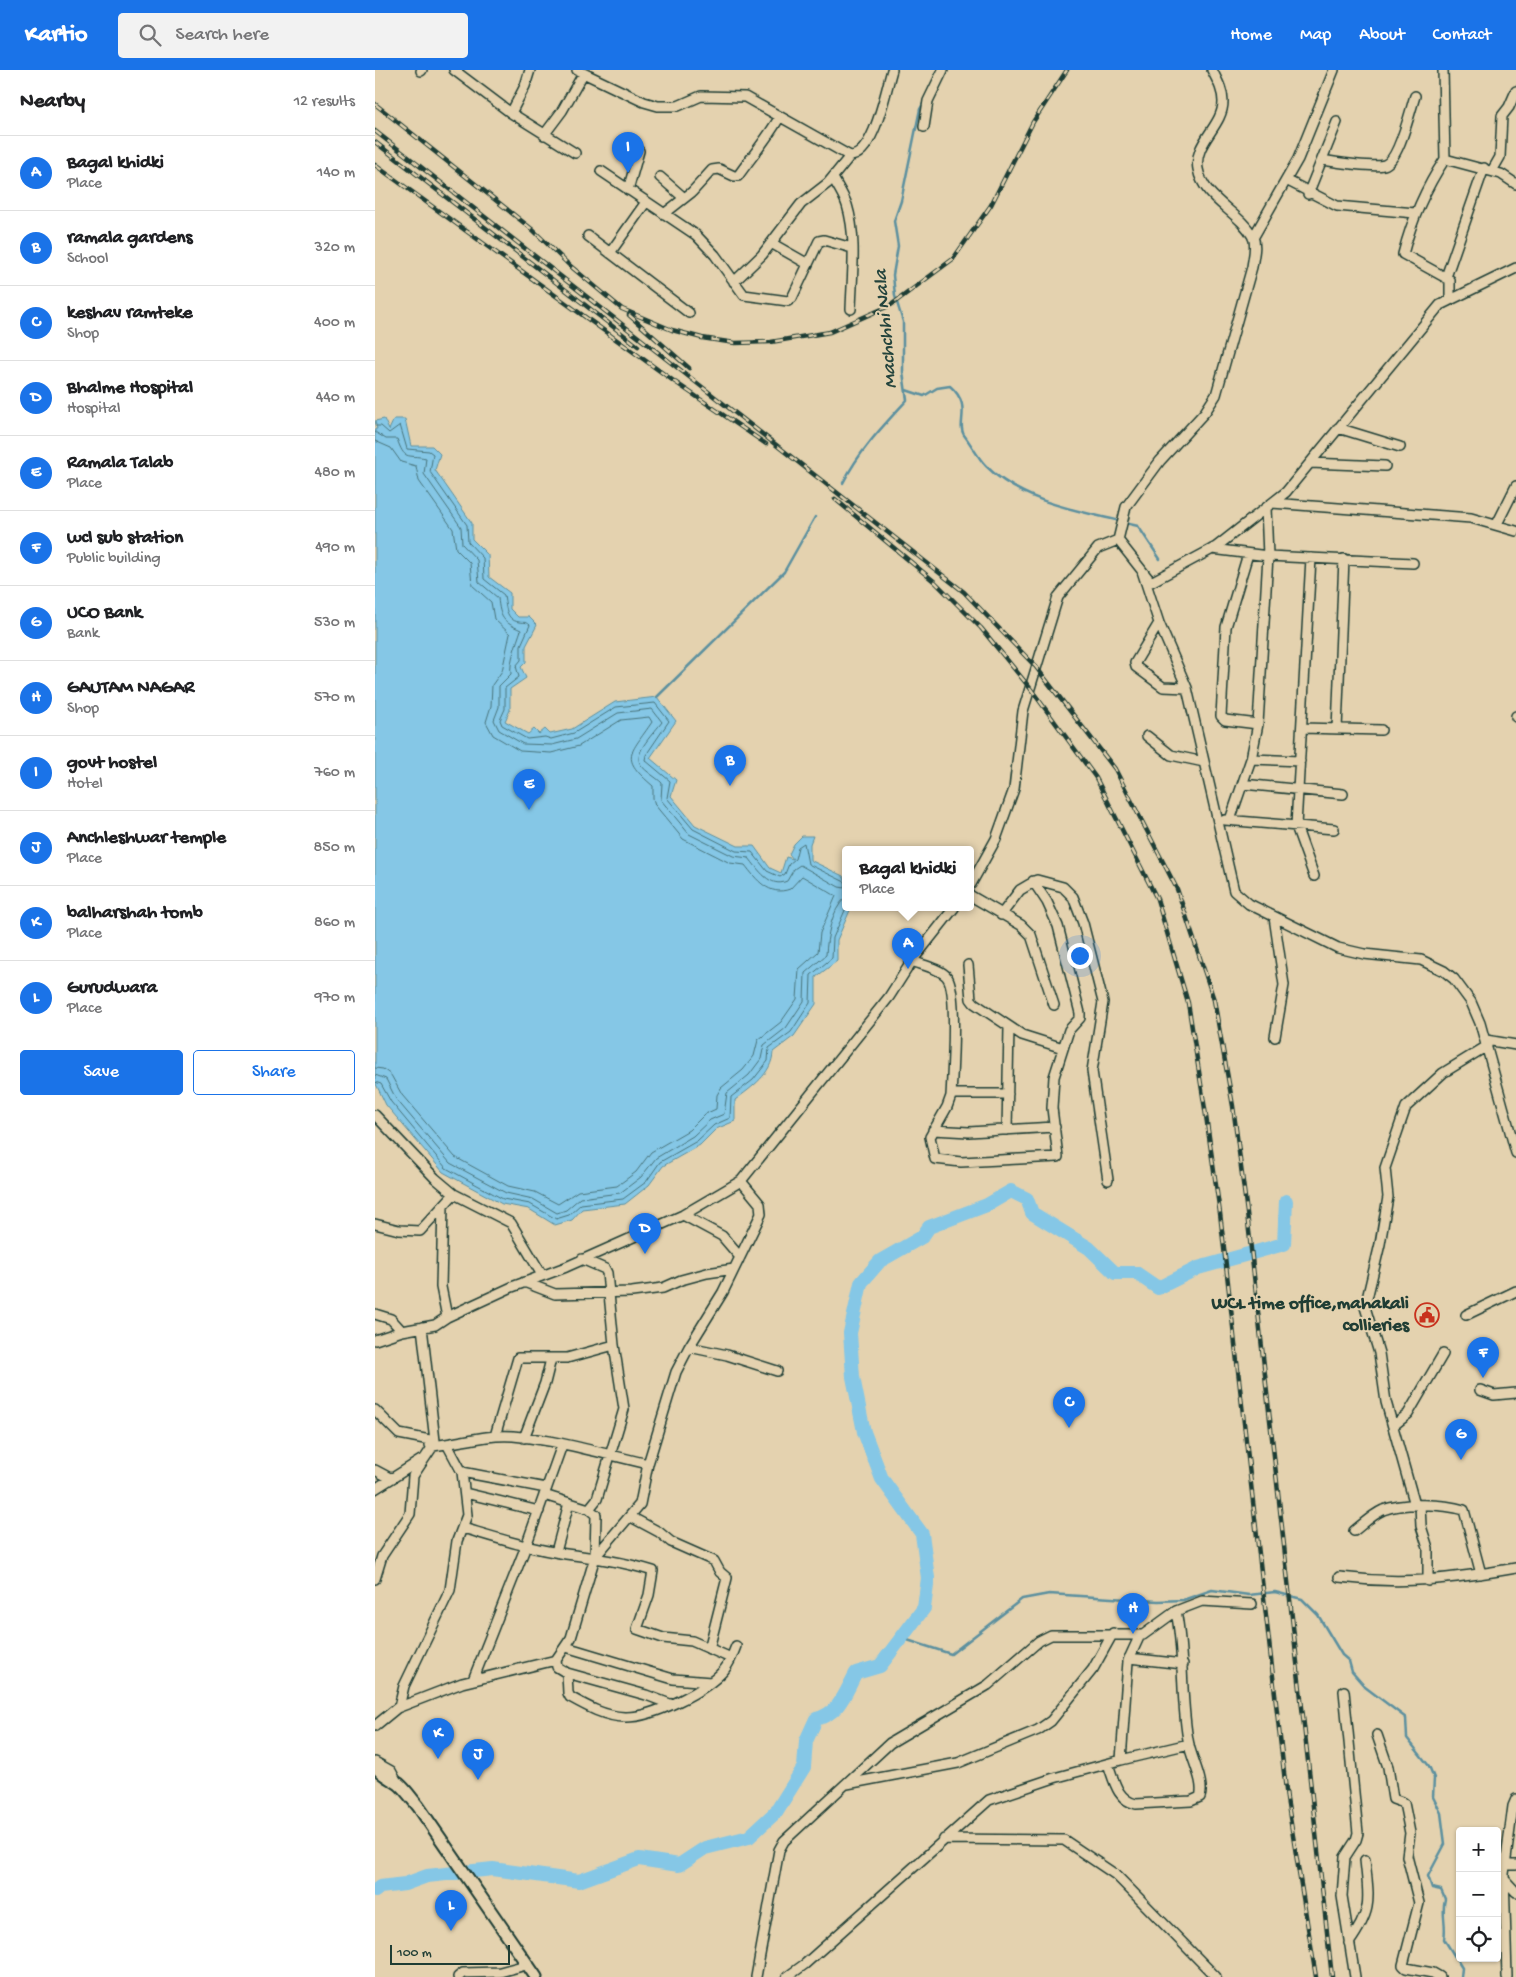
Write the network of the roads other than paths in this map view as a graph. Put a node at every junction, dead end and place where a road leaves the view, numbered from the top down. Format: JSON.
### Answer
{"nodes":[{"id":1,"x":454,"y":70,"type":"edge"},
{"id":2,"x":529,"y":70,"type":"edge"},
{"id":3,"x":891,"y":70,"type":"edge"},
{"id":4,"x":943,"y":70,"type":"edge"},
{"id":5,"x":1212,"y":70,"type":"edge"},
{"id":6,"x":1334,"y":70,"type":"edge"},
{"id":7,"x":1443,"y":70,"type":"edge"},
{"id":8,"x":580,"y":72,"type":"edge"},
{"id":9,"x":1516,"y":91,"type":"edge"},
{"id":10,"x":1415,"y":96,"type":"dead end"},
{"id":11,"x":511,"y":113,"type":"junction"},
{"id":12,"x":779,"y":118,"type":"junction"},
{"id":13,"x":1337,"y":122,"type":"dead end"},
{"id":14,"x":925,"y":127,"type":"dead end"},
{"id":15,"x":544,"y":135,"type":"junction"},
{"id":16,"x":639,"y":151,"type":"dead end"},
{"id":17,"x":575,"y":153,"type":"dead end"},
{"id":18,"x":851,"y":156,"type":"junction"},
{"id":19,"x":1445,"y":159,"type":"junction"},
{"id":20,"x":1322,"y":160,"type":"junction"},
{"id":21,"x":1488,"y":170,"type":"junction"},
{"id":22,"x":601,"y":172,"type":"dead end"},
{"id":23,"x":660,"y":177,"type":"dead end"},
{"id":24,"x":833,"y":178,"type":"junction"},
{"id":25,"x":1286,"y":180,"type":"junction"},
{"id":26,"x":1516,"y":184,"type":"edge"},
{"id":27,"x":627,"y":190,"type":"junction"},
{"id":28,"x":1309,"y":194,"type":"junction"},
{"id":29,"x":683,"y":197,"type":"junction"},
{"id":30,"x":646,"y":202,"type":"junction"},
{"id":31,"x":1415,"y":213,"type":"junction"},
{"id":32,"x":664,"y":214,"type":"junction"},
{"id":33,"x":588,"y":236,"type":"dead end"},
{"id":34,"x":1253,"y":238,"type":"junction"},
{"id":35,"x":771,"y":243,"type":"junction"},
{"id":36,"x":852,"y":248,"type":"junction"},
{"id":37,"x":610,"y":253,"type":"junction"},
{"id":38,"x":808,"y":264,"type":"junction"},
{"id":39,"x":1516,"y":268,"type":"edge"},
{"id":40,"x":1446,"y":278,"type":"junction"},
{"id":41,"x":734,"y":282,"type":"junction"},
{"id":42,"x":1451,"y":300,"type":"junction"},
{"id":43,"x":851,"y":309,"type":"dead end"},
{"id":44,"x":689,"y":313,"type":"dead end"},
{"id":45,"x":1338,"y":428,"type":"junction"},
{"id":46,"x":1400,"y":447,"type":"dead end"},
{"id":47,"x":1310,"y":463,"type":"junction"},
{"id":48,"x":1385,"y":466,"type":"dead end"},
{"id":49,"x":1516,"y":486,"type":"edge"},
{"id":50,"x":1269,"y":506,"type":"junction"},
{"id":51,"x":1497,"y":524,"type":"junction"},
{"id":52,"x":1516,"y":531,"type":"edge"},
{"id":53,"x":1119,"y":540,"type":"junction"},
{"id":54,"x":1212,"y":549,"type":"junction"},
{"id":55,"x":1248,"y":554,"type":"junction"},
{"id":56,"x":1268,"y":556,"type":"junction"},
{"id":57,"x":1311,"y":558,"type":"junction"},
{"id":58,"x":1343,"y":559,"type":"junction"},
{"id":59,"x":1413,"y":562,"type":"dead end"},
{"id":60,"x":1142,"y":571,"type":"junction"},
{"id":61,"x":1159,"y":623,"type":"junction"},
{"id":62,"x":1187,"y":688,"type":"junction"},
{"id":63,"x":1258,"y":724,"type":"junction"},
{"id":64,"x":1302,"y":728,"type":"junction"},
{"id":65,"x":1337,"y":729,"type":"junction"},
{"id":66,"x":1381,"y":730,"type":"dead end"},
{"id":67,"x":1147,"y":736,"type":"dead end"},
{"id":68,"x":1251,"y":758,"type":"junction"},
{"id":69,"x":1300,"y":761,"type":"junction"},
{"id":70,"x":1204,"y":762,"type":"junction"},
{"id":71,"x":1243,"y":784,"type":"junction"},
{"id":72,"x":1299,"y":790,"type":"junction"},
{"id":73,"x":1343,"y":794,"type":"dead end"},
{"id":74,"x":1216,"y":819,"type":"junction"},
{"id":75,"x":1230,"y":820,"type":"junction"},
{"id":76,"x":1296,"y":826,"type":"junction"},
{"id":77,"x":1334,"y":829,"type":"dead end"},
{"id":78,"x":1314,"y":876,"type":"dead end"},
{"id":79,"x":974,"y":878,"type":"edge"},
{"id":80,"x":1033,"y":882,"type":"junction"},
{"id":81,"x":974,"y":898,"type":"edge"},
{"id":82,"x":952,"y":911,"type":"edge"},
{"id":83,"x":1001,"y":914,"type":"junction"},
{"id":84,"x":1274,"y":917,"type":"junction"},
{"id":85,"x":912,"y":961,"type":"junction"},
{"id":86,"x":968,"y":965,"type":"dead end"},
{"id":87,"x":1054,"y":1005,"type":"dead end"},
{"id":88,"x":1009,"y":1027,"type":"junction"},
{"id":89,"x":1275,"y":1037,"type":"dead end"},
{"id":90,"x":1487,"y":1043,"type":"junction"},
{"id":91,"x":1516,"y":1045,"type":"edge"},
{"id":92,"x":1063,"y":1048,"type":"junction"},
{"id":93,"x":951,"y":1094,"type":"junction"},
{"id":94,"x":1008,"y":1094,"type":"junction"},
{"id":95,"x":375,"y":1114,"type":"edge"},
{"id":96,"x":1055,"y":1127,"type":"junction"},
{"id":97,"x":933,"y":1130,"type":"junction"},
{"id":98,"x":1007,"y":1130,"type":"junction"},
{"id":99,"x":1516,"y":1153,"type":"edge"},
{"id":100,"x":741,"y":1180,"type":"junction"},
{"id":101,"x":1108,"y":1180,"type":"dead end"},
{"id":102,"x":454,"y":1194,"type":"junction"},
{"id":103,"x":443,"y":1206,"type":"junction"},
{"id":104,"x":683,"y":1214,"type":"junction"},
{"id":105,"x":375,"y":1224,"type":"edge"},
{"id":106,"x":740,"y":1257,"type":"junction"},
{"id":107,"x":582,"y":1259,"type":"junction"},
{"id":108,"x":734,"y":1269,"type":"junction"},
{"id":109,"x":543,"y":1275,"type":"junction"},
{"id":110,"x":525,"y":1282,"type":"junction"},
{"id":111,"x":1516,"y":1291,"type":"edge"},
{"id":112,"x":610,"y":1293,"type":"junction"},
{"id":113,"x":375,"y":1314,"type":"edge"},
{"id":114,"x":1466,"y":1315,"type":"dead end"},
{"id":115,"x":447,"y":1317,"type":"junction"},
{"id":116,"x":422,"y":1327,"type":"junction"},
{"id":117,"x":402,"y":1331,"type":"junction"},
{"id":118,"x":375,"y":1340,"type":"edge"},
{"id":119,"x":614,"y":1345,"type":"junction"},
{"id":120,"x":689,"y":1347,"type":"junction"},
{"id":121,"x":1443,"y":1354,"type":"dead end"},
{"id":122,"x":551,"y":1359,"type":"junction"},
{"id":123,"x":777,"y":1371,"type":"dead end"},
{"id":124,"x":1480,"y":1390,"type":"dead end"},
{"id":125,"x":1516,"y":1393,"type":"edge"},
{"id":126,"x":375,"y":1410,"type":"edge"},
{"id":127,"x":1393,"y":1426,"type":"junction"},
{"id":128,"x":495,"y":1436,"type":"junction"},
{"id":129,"x":524,"y":1438,"type":"junction"},
{"id":130,"x":432,"y":1444,"type":"junction"},
{"id":131,"x":447,"y":1444,"type":"junction"},
{"id":132,"x":562,"y":1445,"type":"junction"},
{"id":133,"x":609,"y":1456,"type":"junction"},
{"id":134,"x":648,"y":1464,"type":"junction"},
{"id":135,"x":375,"y":1470,"type":"edge"},
{"id":136,"x":462,"y":1472,"type":"junction"},
{"id":137,"x":390,"y":1478,"type":"junction"},
{"id":138,"x":375,"y":1489,"type":"edge"},
{"id":139,"x":545,"y":1492,"type":"junction"},
{"id":140,"x":465,"y":1493,"type":"junction"},
{"id":141,"x":569,"y":1503,"type":"junction"},
{"id":142,"x":1417,"y":1505,"type":"junction"},
{"id":143,"x":589,"y":1509,"type":"junction"},
{"id":144,"x":539,"y":1511,"type":"junction"},
{"id":145,"x":631,"y":1517,"type":"junction"},
{"id":146,"x":463,"y":1528,"type":"junction"},
{"id":147,"x":1354,"y":1531,"type":"dead end"},
{"id":148,"x":526,"y":1546,"type":"junction"},
{"id":149,"x":556,"y":1552,"type":"junction"},
{"id":150,"x":595,"y":1557,"type":"junction"},
{"id":151,"x":1516,"y":1568,"type":"edge"},
{"id":152,"x":1481,"y":1574,"type":"junction"},
{"id":153,"x":375,"y":1576,"type":"edge"},
{"id":154,"x":1339,"y":1577,"type":"dead end"},
{"id":155,"x":1428,"y":1581,"type":"junction"},
{"id":156,"x":1252,"y":1604,"type":"dead end"},
{"id":157,"x":1175,"y":1611,"type":"junction"},
{"id":158,"x":1113,"y":1634,"type":"junction"},
{"id":159,"x":1140,"y":1635,"type":"junction"},
{"id":160,"x":736,"y":1646,"type":"dead end"},
{"id":161,"x":565,"y":1647,"type":"junction"},
{"id":162,"x":709,"y":1648,"type":"junction"},
{"id":163,"x":731,"y":1658,"type":"junction"},
{"id":164,"x":1129,"y":1658,"type":"junction"},
{"id":165,"x":556,"y":1660,"type":"junction"},
{"id":166,"x":1183,"y":1664,"type":"junction"},
{"id":167,"x":567,"y":1673,"type":"junction"},
{"id":168,"x":473,"y":1680,"type":"junction"},
{"id":169,"x":711,"y":1682,"type":"junction"},
{"id":170,"x":1344,"y":1691,"type":"dead end"},
{"id":171,"x":670,"y":1704,"type":"junction"},
{"id":172,"x":399,"y":1707,"type":"junction"},
{"id":173,"x":375,"y":1726,"type":"edge"},
{"id":174,"x":1377,"y":1735,"type":"dead end"},
{"id":175,"x":1189,"y":1744,"type":"junction"},
{"id":176,"x":1121,"y":1760,"type":"junction"},
{"id":177,"x":1108,"y":1764,"type":"junction"},
{"id":178,"x":376,"y":1765,"type":"edge"},
{"id":179,"x":847,"y":1784,"type":"junction"},
{"id":180,"x":1516,"y":1799,"type":"edge"},
{"id":181,"x":944,"y":1839,"type":"junction"},
{"id":182,"x":1365,"y":1860,"type":"dead end"},
{"id":183,"x":1516,"y":1865,"type":"edge"},
{"id":184,"x":1505,"y":1866,"type":"junction"},
{"id":185,"x":1504,"y":1879,"type":"junction"},
{"id":186,"x":1516,"y":1892,"type":"edge"},
{"id":187,"x":1349,"y":1943,"type":"junction"},
{"id":188,"x":528,"y":1970,"type":"edge"},
{"id":189,"x":1426,"y":1974,"type":"edge"},
{"id":190,"x":458,"y":1977,"type":"edge"},
{"id":191,"x":537,"y":1977,"type":"edge"},
{"id":192,"x":756,"y":1977,"type":"edge"},
{"id":193,"x":787,"y":1977,"type":"edge"},
{"id":194,"x":1216,"y":1977,"type":"edge"},
{"id":195,"x":1355,"y":1977,"type":"edge"},
{"id":196,"x":1440,"y":1977,"type":"edge"},
{"id":197,"x":1507,"y":1977,"type":"edge"}],
"edges":[{"from":1,"to":11,"type":"street"},
{"from":2,"to":11,"type":"street"},
{"from":3,"to":18,"type":"street"},
{"from":4,"to":14,"type":"street"},
{"from":5,"to":34,"type":"street"},
{"from":6,"to":25,"type":"street"},
{"from":7,"to":19,"type":"street"},
{"from":8,"to":12,"type":"street"},
{"from":8,"to":15,"type":"street"},
{"from":9,"to":21,"type":"street"},
{"from":10,"to":20,"type":"street"},
{"from":11,"to":15,"type":"street"},
{"from":12,"to":18,"type":"street"},
{"from":12,"to":29,"type":"street"},
{"from":13,"to":20,"type":"street"},
{"from":15,"to":17,"type":"street"},
{"from":16,"to":27,"type":"street"},
{"from":18,"to":24,"type":"street"},
{"from":19,"to":21,"type":"street"},
{"from":19,"to":31,"type":"street"},
{"from":20,"to":28,"type":"street"},
{"from":21,"to":26,"type":"street"},
{"from":21,"to":40,"type":"street"},
{"from":22,"to":27,"type":"street"},
{"from":23,"to":29,"type":"street"},
{"from":24,"to":35,"type":"street"},
{"from":24,"to":36,"type":"street"},
{"from":25,"to":28,"type":"street"},
{"from":25,"to":34,"type":"street"},
{"from":27,"to":30,"type":"street"},
{"from":28,"to":31,"type":"street"},
{"from":29,"to":32,"type":"street"},
{"from":30,"to":32,"type":"street"},
{"from":30,"to":37,"type":"street"},
{"from":31,"to":40,"type":"street"},
{"from":32,"to":41,"type":"street"},
{"from":33,"to":37,"type":"street"},
{"from":34,"to":53,"type":"street"},
{"from":35,"to":38,"type":"street"},
{"from":35,"to":41,"type":"street"},
{"from":36,"to":38,"type":"street"},
{"from":36,"to":43,"type":"street"},
{"from":37,"to":44,"type":"street"},
{"from":38,"to":41,"type":"street"},
{"from":39,"to":42,"type":"street"},
{"from":40,"to":42,"type":"street"},
{"from":42,"to":45,"type":"street"},
{"from":45,"to":46,"type":"street"},
{"from":45,"to":47,"type":"street"},
{"from":47,"to":48,"type":"street"},
{"from":47,"to":50,"type":"street"},
{"from":49,"to":51,"type":"street"},
{"from":50,"to":51,"type":"street"},
{"from":50,"to":54,"type":"street"},
{"from":50,"to":56,"type":"street"},
{"from":51,"to":52,"type":"street"},
{"from":53,"to":60,"type":"street"},
{"from":53,"to":79,"type":"street"},
{"from":54,"to":55,"type":"street"},
{"from":54,"to":60,"type":"street"},
{"from":55,"to":56,"type":"street"},
{"from":55,"to":63,"type":"street"},
{"from":56,"to":57,"type":"street"},
{"from":56,"to":63,"type":"street"},
{"from":57,"to":58,"type":"street"},
{"from":57,"to":64,"type":"street"},
{"from":58,"to":59,"type":"street"},
{"from":58,"to":65,"type":"street"},
{"from":60,"to":61,"type":"street"},
{"from":61,"to":62,"type":"street"},
{"from":61,"to":62,"type":"street"},
{"from":62,"to":70,"type":"street"},
{"from":63,"to":68,"type":"street"},
{"from":64,"to":65,"type":"street"},
{"from":64,"to":69,"type":"street"},
{"from":65,"to":66,"type":"street"},
{"from":67,"to":70,"type":"street"},
{"from":68,"to":69,"type":"street"},
{"from":68,"to":71,"type":"street"},
{"from":69,"to":72,"type":"street"},
{"from":70,"to":74,"type":"street"},
{"from":71,"to":72,"type":"street"},
{"from":71,"to":75,"type":"street"},
{"from":72,"to":73,"type":"street"},
{"from":72,"to":76,"type":"street"},
{"from":74,"to":75,"type":"street"},
{"from":74,"to":84,"type":"street"},
{"from":75,"to":76,"type":"street"},
{"from":76,"to":77,"type":"street"},
{"from":76,"to":78,"type":"street"},
{"from":80,"to":83,"type":"street"},
{"from":80,"to":92,"type":"street"},
{"from":80,"to":101,"type":"street"},
{"from":81,"to":83,"type":"street"},
{"from":82,"to":85,"type":"street"},
{"from":83,"to":87,"type":"street"},
{"from":84,"to":89,"type":"street"},
{"from":84,"to":90,"type":"street"},
{"from":85,"to":93,"type":"street"},
{"from":85,"to":100,"type":"street"},
{"from":86,"to":88,"type":"street"},
{"from":88,"to":92,"type":"street"},
{"from":88,"to":94,"type":"street"},
{"from":90,"to":91,"type":"street"},
{"from":90,"to":99,"type":"street"},
{"from":90,"to":127,"type":"street"},
{"from":92,"to":96,"type":"street"},
{"from":93,"to":94,"type":"street"},
{"from":93,"to":97,"type":"street"},
{"from":94,"to":98,"type":"street"},
{"from":95,"to":102,"type":"street"},
{"from":96,"to":97,"type":"street"},
{"from":96,"to":98,"type":"street"},
{"from":97,"to":98,"type":"street"},
{"from":100,"to":104,"type":"street"},
{"from":100,"to":106,"type":"street"},
{"from":102,"to":103,"type":"street"},
{"from":102,"to":109,"type":"street"},
{"from":103,"to":105,"type":"street"},
{"from":103,"to":115,"type":"street"},
{"from":104,"to":106,"type":"street"},
{"from":104,"to":107,"type":"street"},
{"from":106,"to":108,"type":"street"},
{"from":107,"to":109,"type":"street"},
{"from":107,"to":112,"type":"street"},
{"from":108,"to":112,"type":"street"},
{"from":108,"to":120,"type":"street"},
{"from":109,"to":110,"type":"street"},
{"from":110,"to":112,"type":"street"},
{"from":110,"to":115,"type":"street"},
{"from":111,"to":114,"type":"street"},
{"from":112,"to":119,"type":"street"},
{"from":113,"to":117,"type":"street"},
{"from":115,"to":116,"type":"street"},
{"from":116,"to":117,"type":"street"},
{"from":116,"to":130,"type":"street"},
{"from":117,"to":118,"type":"street"},
{"from":119,"to":122,"type":"street"},
{"from":119,"to":133,"type":"street"},
{"from":120,"to":123,"type":"street"},
{"from":120,"to":134,"type":"street"},
{"from":121,"to":127,"type":"street"},
{"from":122,"to":128,"type":"street"},
{"from":122,"to":129,"type":"street"},
{"from":124,"to":125,"type":"street"},
{"from":126,"to":130,"type":"street"},
{"from":127,"to":142,"type":"street"},
{"from":128,"to":129,"type":"street"},
{"from":128,"to":131,"type":"street"},
{"from":129,"to":132,"type":"street"},
{"from":130,"to":131,"type":"street"},
{"from":130,"to":137,"type":"street"},
{"from":130,"to":153,"type":"street"},
{"from":131,"to":136,"type":"street"},
{"from":132,"to":133,"type":"street"},
{"from":132,"to":139,"type":"street"},
{"from":133,"to":134,"type":"street"},
{"from":133,"to":143,"type":"street"},
{"from":134,"to":145,"type":"street"},
{"from":135,"to":137,"type":"street"},
{"from":136,"to":139,"type":"street"},
{"from":136,"to":140,"type":"street"},
{"from":137,"to":138,"type":"street"},
{"from":139,"to":141,"type":"street"},
{"from":139,"to":144,"type":"street"},
{"from":140,"to":144,"type":"street"},
{"from":140,"to":146,"type":"street"},
{"from":141,"to":143,"type":"street"},
{"from":141,"to":149,"type":"street"},
{"from":142,"to":147,"type":"street"},
{"from":142,"to":152,"type":"street"},
{"from":142,"to":155,"type":"street"},
{"from":143,"to":150,"type":"street"},
{"from":144,"to":148,"type":"street"},
{"from":145,"to":150,"type":"street"},
{"from":145,"to":162,"type":"street"},
{"from":146,"to":148,"type":"street"},
{"from":146,"to":172,"type":"street"},
{"from":148,"to":149,"type":"street"},
{"from":148,"to":168,"type":"street"},
{"from":149,"to":150,"type":"street"},
{"from":150,"to":161,"type":"street"},
{"from":150,"to":162,"type":"street"},
{"from":151,"to":152,"type":"street"},
{"from":152,"to":155,"type":"street"},
{"from":154,"to":155,"type":"street"},
{"from":156,"to":157,"type":"street"},
{"from":157,"to":159,"type":"street"},
{"from":157,"to":166,"type":"street"},
{"from":158,"to":159,"type":"street"},
{"from":158,"to":179,"type":"street"},
{"from":158,"to":179,"type":"street"},
{"from":159,"to":164,"type":"street"},
{"from":160,"to":163,"type":"street"},
{"from":161,"to":165,"type":"street"},
{"from":161,"to":169,"type":"street"},
{"from":162,"to":163,"type":"street"},
{"from":163,"to":169,"type":"street"},
{"from":164,"to":166,"type":"street"},
{"from":164,"to":176,"type":"street"},
{"from":165,"to":167,"type":"street"},
{"from":165,"to":168,"type":"street"},
{"from":166,"to":175,"type":"street"},
{"from":167,"to":171,"type":"street"},
{"from":167,"to":171,"type":"street"},
{"from":168,"to":172,"type":"street"},
{"from":169,"to":171,"type":"street"},
{"from":170,"to":187,"type":"street"},
{"from":172,"to":173,"type":"street"},
{"from":174,"to":189,"type":"street"},
{"from":175,"to":176,"type":"street"},
{"from":175,"to":177,"type":"street"},
{"from":176,"to":177,"type":"street"},
{"from":177,"to":181,"type":"street"},
{"from":178,"to":188,"type":"main road"},
{"from":179,"to":192,"type":"street"},
{"from":180,"to":184,"type":"street"},
{"from":181,"to":193,"type":"street"},
{"from":181,"to":194,"type":"street"},
{"from":182,"to":187,"type":"street"},
{"from":183,"to":184,"type":"street"},
{"from":184,"to":185,"type":"street"},
{"from":185,"to":186,"type":"street"},
{"from":185,"to":197,"type":"street"},
{"from":187,"to":195,"type":"street"},
{"from":188,"to":190,"type":"street"},
{"from":188,"to":191,"type":"main road"},
{"from":189,"to":196,"type":"street"}]}
